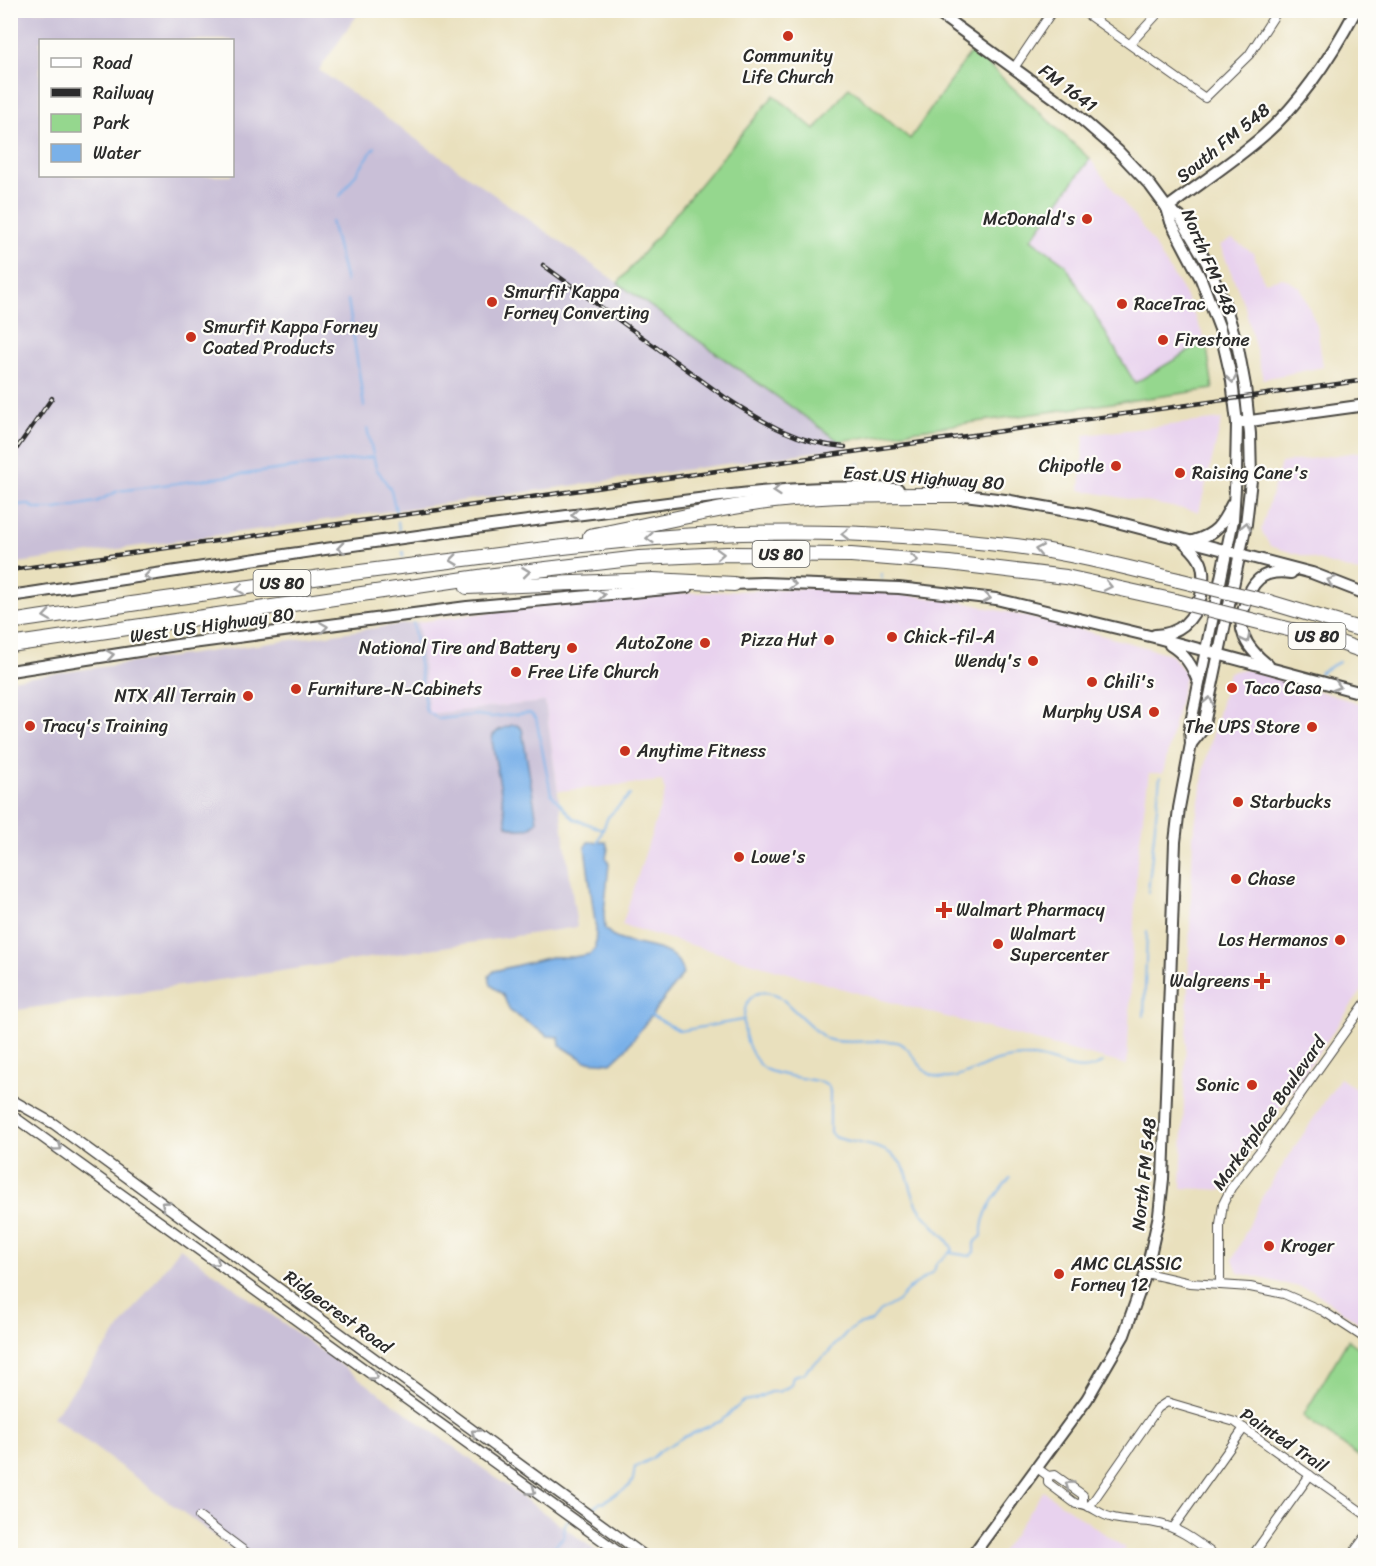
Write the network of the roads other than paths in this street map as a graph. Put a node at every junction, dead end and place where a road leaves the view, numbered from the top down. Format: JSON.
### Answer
{"nodes":[{"id":1,"x":934,"y":10,"type":"edge"},
{"id":2,"x":1053,"y":10,"type":"edge"},
{"id":3,"x":1081,"y":10,"type":"edge"},
{"id":4,"x":1161,"y":10,"type":"edge"},
{"id":5,"x":1278,"y":10,"type":"edge"},
{"id":6,"x":1356,"y":10,"type":"edge"},
{"id":7,"x":1130,"y":44,"type":"junction"},
{"id":8,"x":1014,"y":68,"type":"junction"},
{"id":9,"x":1167,"y":208,"type":"junction"},
{"id":10,"x":1365,"y":405,"type":"edge"},
{"id":11,"x":1249,"y":421,"type":"junction"},
{"id":12,"x":1237,"y":423,"type":"junction"},
{"id":13,"x":961,"y":495,"type":"junction"},
{"id":14,"x":1235,"y":499,"type":"junction"},
{"id":15,"x":1185,"y":540,"type":"junction"},
{"id":16,"x":554,"y":548,"type":"junction"},
{"id":17,"x":1226,"y":551,"type":"junction"},
{"id":18,"x":1240,"y":554,"type":"junction"},
{"id":19,"x":1312,"y":573,"type":"junction"},
{"id":20,"x":734,"y":584,"type":"junction"},
{"id":21,"x":384,"y":592,"type":"junction"},
{"id":22,"x":1365,"y":594,"type":"edge"},
{"id":23,"x":10,"y":596,"type":"edge"},
{"id":24,"x":10,"y":622,"type":"edge"},
{"id":25,"x":1365,"y":631,"type":"edge"},
{"id":26,"x":1145,"y":635,"type":"junction"},
{"id":27,"x":1162,"y":640,"type":"junction"},
{"id":28,"x":10,"y":645,"type":"edge"},
{"id":29,"x":1205,"y":651,"type":"junction"},
{"id":30,"x":1365,"y":652,"type":"edge"},
{"id":31,"x":1220,"y":654,"type":"junction"},
{"id":32,"x":1270,"y":667,"type":"junction"},
{"id":33,"x":10,"y":670,"type":"edge"},
{"id":34,"x":1198,"y":682,"type":"junction"},
{"id":35,"x":1365,"y":694,"type":"edge"},
{"id":36,"x":1191,"y":744,"type":"junction"},
{"id":37,"x":1365,"y":1002,"type":"edge"},
{"id":38,"x":10,"y":1099,"type":"edge"},
{"id":39,"x":10,"y":1114,"type":"edge"},
{"id":40,"x":1146,"y":1273,"type":"junction"},
{"id":41,"x":1220,"y":1285,"type":"junction"},
{"id":42,"x":1365,"y":1339,"type":"edge"},
{"id":43,"x":1244,"y":1428,"type":"junction"},
{"id":44,"x":1037,"y":1468,"type":"junction"},
{"id":45,"x":1310,"y":1475,"type":"junction"},
{"id":46,"x":1086,"y":1505,"type":"junction"},
{"id":47,"x":1365,"y":1515,"type":"edge"},
{"id":48,"x":199,"y":1516,"type":"dead end"},
{"id":49,"x":1173,"y":1528,"type":"junction"},
{"id":50,"x":1365,"y":1536,"type":"edge"},
{"id":51,"x":252,"y":1556,"type":"edge"},
{"id":52,"x":624,"y":1556,"type":"edge"},
{"id":53,"x":645,"y":1556,"type":"edge"},
{"id":54,"x":972,"y":1556,"type":"edge"},
{"id":55,"x":1216,"y":1556,"type":"edge"},
{"id":56,"x":1252,"y":1556,"type":"edge"},
{"id":57,"x":1351,"y":1556,"type":"edge"}],
"edges":[{"from":1,"to":8,"type":"main road","name":"FM 1641","number":"FM 1641"},
{"from":2,"to":8,"type":"street"},
{"from":3,"to":7,"type":"street"},
{"from":4,"to":7,"type":"street"},
{"from":5,"to":7,"type":"street"},
{"from":6,"to":9,"type":"main road","name":"South FM 548"},
{"from":8,"to":9,"type":"main road","name":"FM 1641","number":"FM 1641"},
{"from":9,"to":11,"type":"main road","name":"North FM 548"},
{"from":9,"to":12,"type":"main road","name":"North FM 548","one_way":true},
{"from":10,"to":11,"type":"main road"},
{"from":11,"to":12,"type":"main road"},
{"from":18,"to":11,"type":"main road","name":"North FM 548","one_way":true},
{"from":12,"to":14,"type":"main road","name":"North FM 548"},
{"from":13,"to":15,"type":"main road","name":"East US Highway 80"},
{"from":13,"to":16,"type":"highway"},
{"from":13,"to":23,"type":"main road","name":"East US Highway 80","one_way":true},
{"from":14,"to":15,"type":"main road"},
{"from":14,"to":17,"type":"main road","name":"North FM 548"},
{"from":15,"to":17,"type":"main road","name":"East US Highway 80"},
{"from":15,"to":26,"type":"main road"},
{"from":16,"to":24,"type":"highway","number":"US 80","one_way":true},
{"from":25,"to":16,"type":"highway","number":"US 80","one_way":true,"bridge":true},
{"from":17,"to":18,"type":"main road","name":"East US Highway 80"},
{"from":17,"to":29,"type":"main road","name":"North FM 548"},
{"from":18,"to":19,"type":"main road","name":"East US Highway 80"},
{"from":18,"to":31,"type":"main road","name":"North FM 548"},
{"from":22,"to":19,"type":"main road","name":"East US Highway 80","one_way":true},
{"from":19,"to":32,"type":"main road","one_way":true},
{"from":20,"to":21,"type":"highway"},
{"from":20,"to":26,"type":"main road","one_way":true},
{"from":33,"to":20,"type":"main road","name":"West US Highway 80","one_way":true},
{"from":21,"to":28,"type":"highway","number":"US 80"},
{"from":21,"to":30,"type":"highway","number":"US 80","one_way":true,"bridge":true},
{"from":26,"to":27,"type":"main road"},
{"from":27,"to":29,"type":"main road"},
{"from":27,"to":34,"type":"main road"},
{"from":29,"to":31,"type":"main road"},
{"from":29,"to":34,"type":"main road","name":"North FM 548"},
{"from":31,"to":32,"type":"main road"},
{"from":36,"to":31,"type":"main road","name":"North FM 548","one_way":true},
{"from":32,"to":35,"type":"main road","one_way":true},
{"from":34,"to":36,"type":"main road","name":"North FM 548"},
{"from":36,"to":40,"type":"main road","name":"North FM 548"},
{"from":37,"to":41,"type":"street","name":"Marketplace Boulevard"},
{"from":53,"to":38,"type":"street","name":"Ridgecrest Road","one_way":true},
{"from":39,"to":52,"type":"street","name":"Ridgecrest Road","one_way":true},
{"from":40,"to":41,"type":"street"},
{"from":40,"to":44,"type":"main road","name":"North FM 548"},
{"from":41,"to":42,"type":"street"},
{"from":43,"to":45,"type":"street","name":"Painted Trail"},
{"from":43,"to":46,"type":"street","name":"Painted Trail"},
{"from":43,"to":49,"type":"street"},
{"from":44,"to":46,"type":"street"},
{"from":44,"to":54,"type":"main road","name":"North FM 548"},
{"from":45,"to":47,"type":"street","name":"Painted Trail"},
{"from":45,"to":56,"type":"street"},
{"from":46,"to":49,"type":"street"},
{"from":48,"to":51,"type":"street"},
{"from":49,"to":55,"type":"street"},
{"from":50,"to":57,"type":"street"}]}
